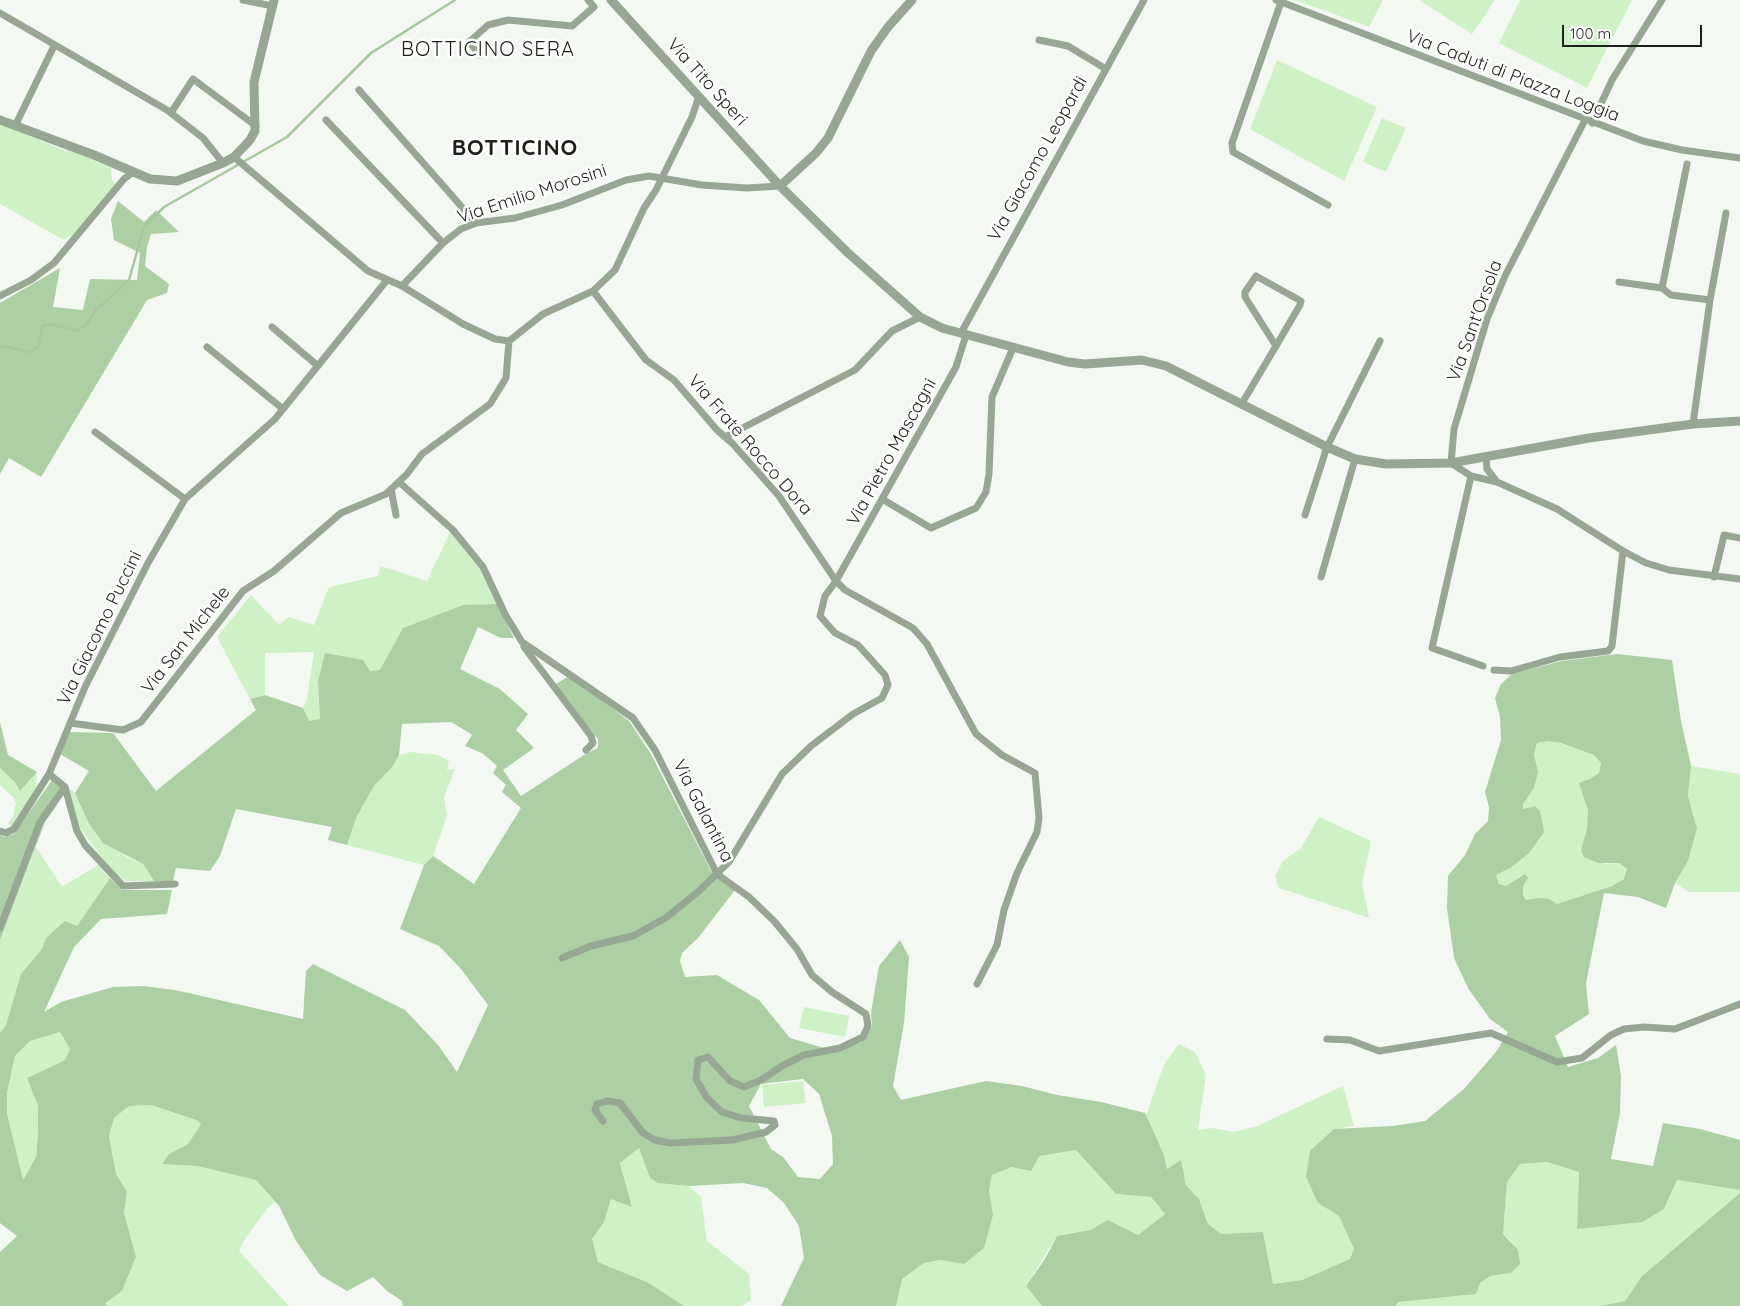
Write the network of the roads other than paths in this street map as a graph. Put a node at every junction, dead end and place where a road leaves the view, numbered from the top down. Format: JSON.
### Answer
{"nodes":[{"id":1,"x":243,"y":0,"type":"edge"},
{"id":2,"x":588,"y":0,"type":"edge"},
{"id":3,"x":611,"y":0,"type":"edge"},
{"id":4,"x":912,"y":0,"type":"edge"},
{"id":5,"x":1144,"y":0,"type":"edge"},
{"id":6,"x":1662,"y":0,"type":"edge"},
{"id":7,"x":1279,"y":1,"type":"edge"},
{"id":8,"x":274,"y":3,"type":"edge"},
{"id":9,"x":0,"y":13,"type":"edge"},
{"id":10,"x":1039,"y":40,"type":"dead end"},
{"id":11,"x":54,"y":46,"type":"junction"},
{"id":12,"x":480,"y":55,"type":"dead end"},
{"id":13,"x":1106,"y":68,"type":"junction"},
{"id":14,"x":359,"y":90,"type":"dead end"},
{"id":15,"x":699,"y":96,"type":"junction"},
{"id":16,"x":171,"y":113,"type":"junction"},
{"id":17,"x":0,"y":120,"type":"edge"},
{"id":18,"x":326,"y":120,"type":"dead end"},
{"id":19,"x":1588,"y":122,"type":"junction"},
{"id":20,"x":15,"y":126,"type":"junction"},
{"id":21,"x":256,"y":126,"type":"junction"},
{"id":22,"x":236,"y":158,"type":"junction"},
{"id":23,"x":1740,"y":158,"type":"edge"},
{"id":24,"x":223,"y":163,"type":"junction"},
{"id":25,"x":1687,"y":164,"type":"dead end"},
{"id":26,"x":133,"y":172,"type":"junction"},
{"id":27,"x":662,"y":177,"type":"junction"},
{"id":28,"x":780,"y":186,"type":"junction"},
{"id":29,"x":1328,"y":205,"type":"dead end"},
{"id":30,"x":1726,"y":213,"type":"dead end"},
{"id":31,"x":476,"y":223,"type":"junction"},
{"id":32,"x":443,"y":243,"type":"junction"},
{"id":33,"x":387,"y":280,"type":"junction"},
{"id":34,"x":1619,"y":282,"type":"dead end"},
{"id":35,"x":402,"y":286,"type":"junction"},
{"id":36,"x":1662,"y":288,"type":"junction"},
{"id":37,"x":593,"y":291,"type":"junction"},
{"id":38,"x":0,"y":296,"type":"edge"},
{"id":39,"x":1710,"y":300,"type":"junction"},
{"id":40,"x":920,"y":317,"type":"junction"},
{"id":41,"x":272,"y":327,"type":"dead end"},
{"id":42,"x":963,"y":334,"type":"junction"},
{"id":43,"x":509,"y":341,"type":"junction"},
{"id":44,"x":1380,"y":341,"type":"dead end"},
{"id":45,"x":1276,"y":346,"type":"junction"},
{"id":46,"x":207,"y":347,"type":"dead end"},
{"id":47,"x":1013,"y":348,"type":"junction"},
{"id":48,"x":318,"y":366,"type":"junction"},
{"id":49,"x":1241,"y":405,"type":"junction"},
{"id":50,"x":283,"y":409,"type":"junction"},
{"id":51,"x":1740,"y":421,"type":"edge"},
{"id":52,"x":1693,"y":424,"type":"junction"},
{"id":53,"x":95,"y":432,"type":"dead end"},
{"id":54,"x":725,"y":437,"type":"junction"},
{"id":55,"x":1328,"y":447,"type":"junction"},
{"id":56,"x":1486,"y":457,"type":"junction"},
{"id":57,"x":1355,"y":459,"type":"junction"},
{"id":58,"x":1450,"y":463,"type":"junction"},
{"id":59,"x":1471,"y":476,"type":"junction"},
{"id":60,"x":399,"y":482,"type":"junction"},
{"id":61,"x":1497,"y":482,"type":"junction"},
{"id":62,"x":391,"y":489,"type":"junction"},
{"id":63,"x":185,"y":499,"type":"junction"},
{"id":64,"x":882,"y":499,"type":"junction"},
{"id":65,"x":396,"y":515,"type":"dead end"},
{"id":66,"x":1304,"y":515,"type":"dead end"},
{"id":67,"x":1740,"y":538,"type":"edge"},
{"id":68,"x":1622,"y":551,"type":"junction"},
{"id":69,"x":1321,"y":577,"type":"dead end"},
{"id":70,"x":1714,"y":577,"type":"junction"},
{"id":71,"x":1740,"y":579,"type":"edge"},
{"id":72,"x":836,"y":581,"type":"junction"},
{"id":73,"x":522,"y":642,"type":"junction"},
{"id":74,"x":1483,"y":666,"type":"dead end"},
{"id":75,"x":1494,"y":670,"type":"dead end"},
{"id":76,"x":70,"y":723,"type":"junction"},
{"id":77,"x":586,"y":750,"type":"dead end"},
{"id":78,"x":49,"y":774,"type":"junction"},
{"id":79,"x":65,"y":787,"type":"junction"},
{"id":80,"x":0,"y":831,"type":"edge"},
{"id":81,"x":717,"y":874,"type":"junction"},
{"id":82,"x":175,"y":884,"type":"dead end"},
{"id":83,"x":0,"y":928,"type":"edge"},
{"id":84,"x":562,"y":958,"type":"dead end"},
{"id":85,"x":976,"y":984,"type":"dead end"},
{"id":86,"x":1740,"y":1004,"type":"edge"},
{"id":87,"x":1327,"y":1039,"type":"dead end"},
{"id":88,"x":603,"y":1120,"type":"dead end"}],
"edges":[{"from":1,"to":8,"type":"street"},
{"from":2,"to":12,"type":"street"},
{"from":3,"to":15,"type":"street","name":"Via Tito Speri"},
{"from":4,"to":28,"type":"street"},
{"from":5,"to":13,"type":"street","name":"Via Giacomo Leopardi"},
{"from":6,"to":19,"type":"street","name":"Via Sant'Orsola"},
{"from":7,"to":19,"type":"street","name":"Via Caduti di Piazza Loggia"},
{"from":7,"to":29,"type":"street","name":"Via Caduti di Piazza Loggia"},
{"from":8,"to":21,"type":"street"},
{"from":9,"to":11,"type":"street"},
{"from":10,"to":13,"type":"street"},
{"from":11,"to":16,"type":"street"},
{"from":11,"to":20,"type":"street"},
{"from":13,"to":42,"type":"street","name":"Via Giacomo Leopardi"},
{"from":14,"to":31,"type":"street"},
{"from":15,"to":27,"type":"street"},
{"from":15,"to":28,"type":"street","name":"Via Tito Speri"},
{"from":16,"to":21,"type":"street"},
{"from":16,"to":24,"type":"street"},
{"from":17,"to":20,"type":"street"},
{"from":18,"to":32,"type":"street"},
{"from":19,"to":23,"type":"street","name":"Via Caduti di Piazza Loggia"},
{"from":19,"to":58,"type":"street","name":"Via Sant'Orsola"},
{"from":20,"to":26,"type":"street"},
{"from":21,"to":22,"type":"street"},
{"from":22,"to":24,"type":"street"},
{"from":22,"to":33,"type":"street"},
{"from":24,"to":26,"type":"street"},
{"from":25,"to":36,"type":"street"},
{"from":26,"to":38,"type":"street"},
{"from":27,"to":28,"type":"street","name":"Via Emilio Morosini"},
{"from":27,"to":31,"type":"street","name":"Via Emilio Morosini"},
{"from":27,"to":37,"type":"street"},
{"from":28,"to":40,"type":"street","name":"Via Tito Speri"},
{"from":30,"to":39,"type":"street"},
{"from":31,"to":32,"type":"street","name":"Via Emilio Morosini"},
{"from":32,"to":35,"type":"street","name":"Via Emilio Morosini"},
{"from":33,"to":35,"type":"street"},
{"from":33,"to":48,"type":"street","name":"Via Giacomo Puccini"},
{"from":34,"to":36,"type":"street"},
{"from":35,"to":43,"type":"street"},
{"from":36,"to":39,"type":"street"},
{"from":37,"to":43,"type":"street"},
{"from":37,"to":54,"type":"street","name":"Via Frate Rocco Dora"},
{"from":39,"to":52,"type":"street"},
{"from":40,"to":42,"type":"street","name":"Via Tito Speri"},
{"from":40,"to":54,"type":"street"},
{"from":41,"to":48,"type":"street"},
{"from":42,"to":47,"type":"street","name":"Via Tito Speri"},
{"from":42,"to":64,"type":"street","name":"Via Pietro Mascagni"},
{"from":43,"to":60,"type":"street","name":"Via San Michele"},
{"from":44,"to":55,"type":"street"},
{"from":45,"to":45,"type":"street"},
{"from":45,"to":49,"type":"street"},
{"from":46,"to":50,"type":"street"},
{"from":47,"to":49,"type":"street","name":"Via Tito Speri"},
{"from":47,"to":64,"type":"street"},
{"from":48,"to":50,"type":"street","name":"Via Giacomo Puccini"},
{"from":49,"to":55,"type":"street","name":"Via Tito Speri"},
{"from":50,"to":63,"type":"street","name":"Via Giacomo Puccini"},
{"from":51,"to":52,"type":"street","name":"Via Tito Speri"},
{"from":52,"to":56,"type":"street","name":"Via Tito Speri"},
{"from":53,"to":63,"type":"street"},
{"from":54,"to":72,"type":"street","name":"Via Frate Rocco Dora"},
{"from":55,"to":57,"type":"street","name":"Via Tito Speri"},
{"from":55,"to":66,"type":"street"},
{"from":56,"to":58,"type":"street","name":"Via Tito Speri"},
{"from":56,"to":61,"type":"street"},
{"from":57,"to":58,"type":"street","name":"Via Tito Speri"},
{"from":57,"to":69,"type":"street"},
{"from":58,"to":59,"type":"street"},
{"from":59,"to":61,"type":"street"},
{"from":59,"to":74,"type":"street"},
{"from":60,"to":62,"type":"street","name":"Via San Michele"},
{"from":60,"to":73,"type":"street","name":"Via Galantina"},
{"from":61,"to":68,"type":"street"},
{"from":62,"to":65,"type":"street"},
{"from":62,"to":76,"type":"street","name":"Via San Michele"},
{"from":63,"to":76,"type":"street","name":"Via Giacomo Puccini"},
{"from":64,"to":72,"type":"street","name":"Via Pietro Mascagni"},
{"from":67,"to":70,"type":"street"},
{"from":68,"to":70,"type":"street"},
{"from":68,"to":75,"type":"street"},
{"from":70,"to":71,"type":"street"},
{"from":72,"to":81,"type":"street","name":"Via Pietro Mascagni"},
{"from":72,"to":85,"type":"street","name":"Via Frate Rocco Dora"},
{"from":73,"to":77,"type":"street","name":"Via Galantina"},
{"from":73,"to":81,"type":"street","name":"Via Galantina"},
{"from":76,"to":78,"type":"street","name":"Via Giacomo Puccini"},
{"from":78,"to":79,"type":"street"},
{"from":78,"to":80,"type":"street","name":"Via Giacomo Puccini"},
{"from":79,"to":82,"type":"street"},
{"from":79,"to":83,"type":"street"},
{"from":81,"to":84,"type":"street"},
{"from":81,"to":88,"type":"street","name":"Via Galantina"},
{"from":86,"to":87,"type":"street"}]}
